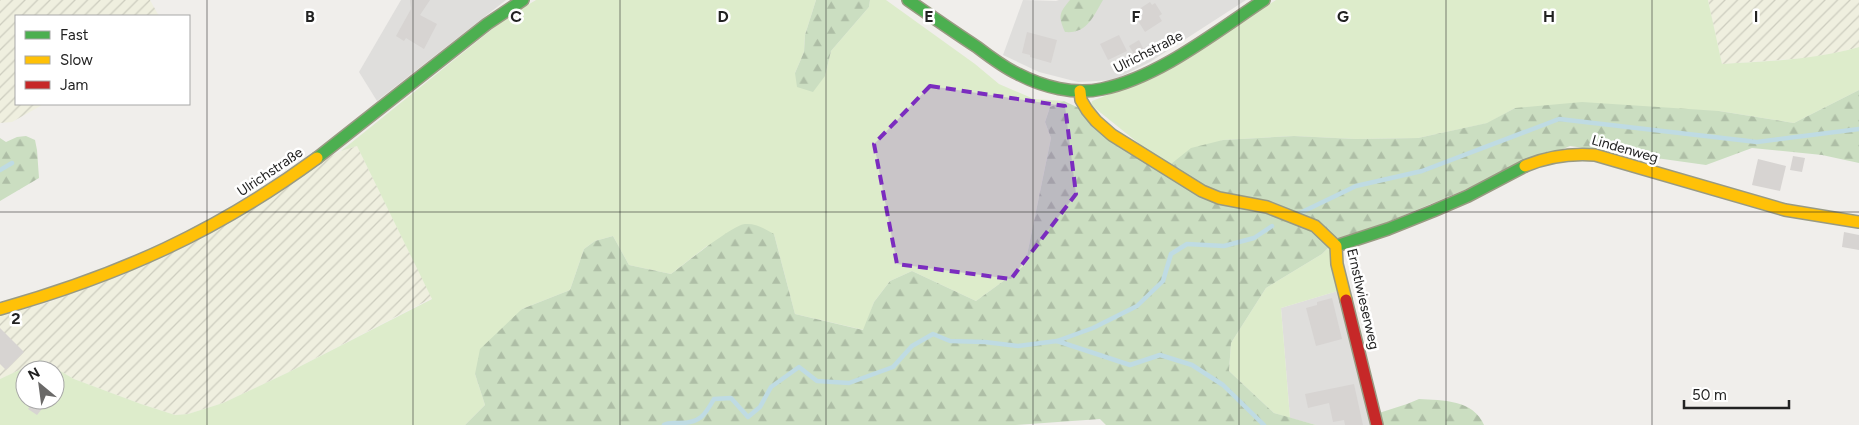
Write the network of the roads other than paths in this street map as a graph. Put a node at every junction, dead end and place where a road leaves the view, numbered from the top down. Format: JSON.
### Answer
{"nodes":[{"id":1,"x":523,"y":0,"type":"edge"},
{"id":2,"x":908,"y":0,"type":"edge"},
{"id":3,"x":1264,"y":0,"type":"edge"},
{"id":4,"x":1080,"y":91,"type":"junction"},
{"id":5,"x":1859,"y":222,"type":"edge"},
{"id":6,"x":1336,"y":246,"type":"junction"},
{"id":7,"x":0,"y":309,"type":"edge"},
{"id":8,"x":1377,"y":425,"type":"edge"}],
"edges":[{"from":1,"to":7,"type":"street","name":"Ulrichstraße"},
{"from":2,"to":4,"type":"street","name":"Ulrichstraße"},
{"from":3,"to":4,"type":"street","name":"Ulrichstraße"},
{"from":4,"to":6,"type":"street","name":"Ernstlwieserweg"},
{"from":5,"to":6,"type":"street","name":"Lindenweg"},
{"from":6,"to":8,"type":"street","name":"Ernstlwieserweg"}]}
